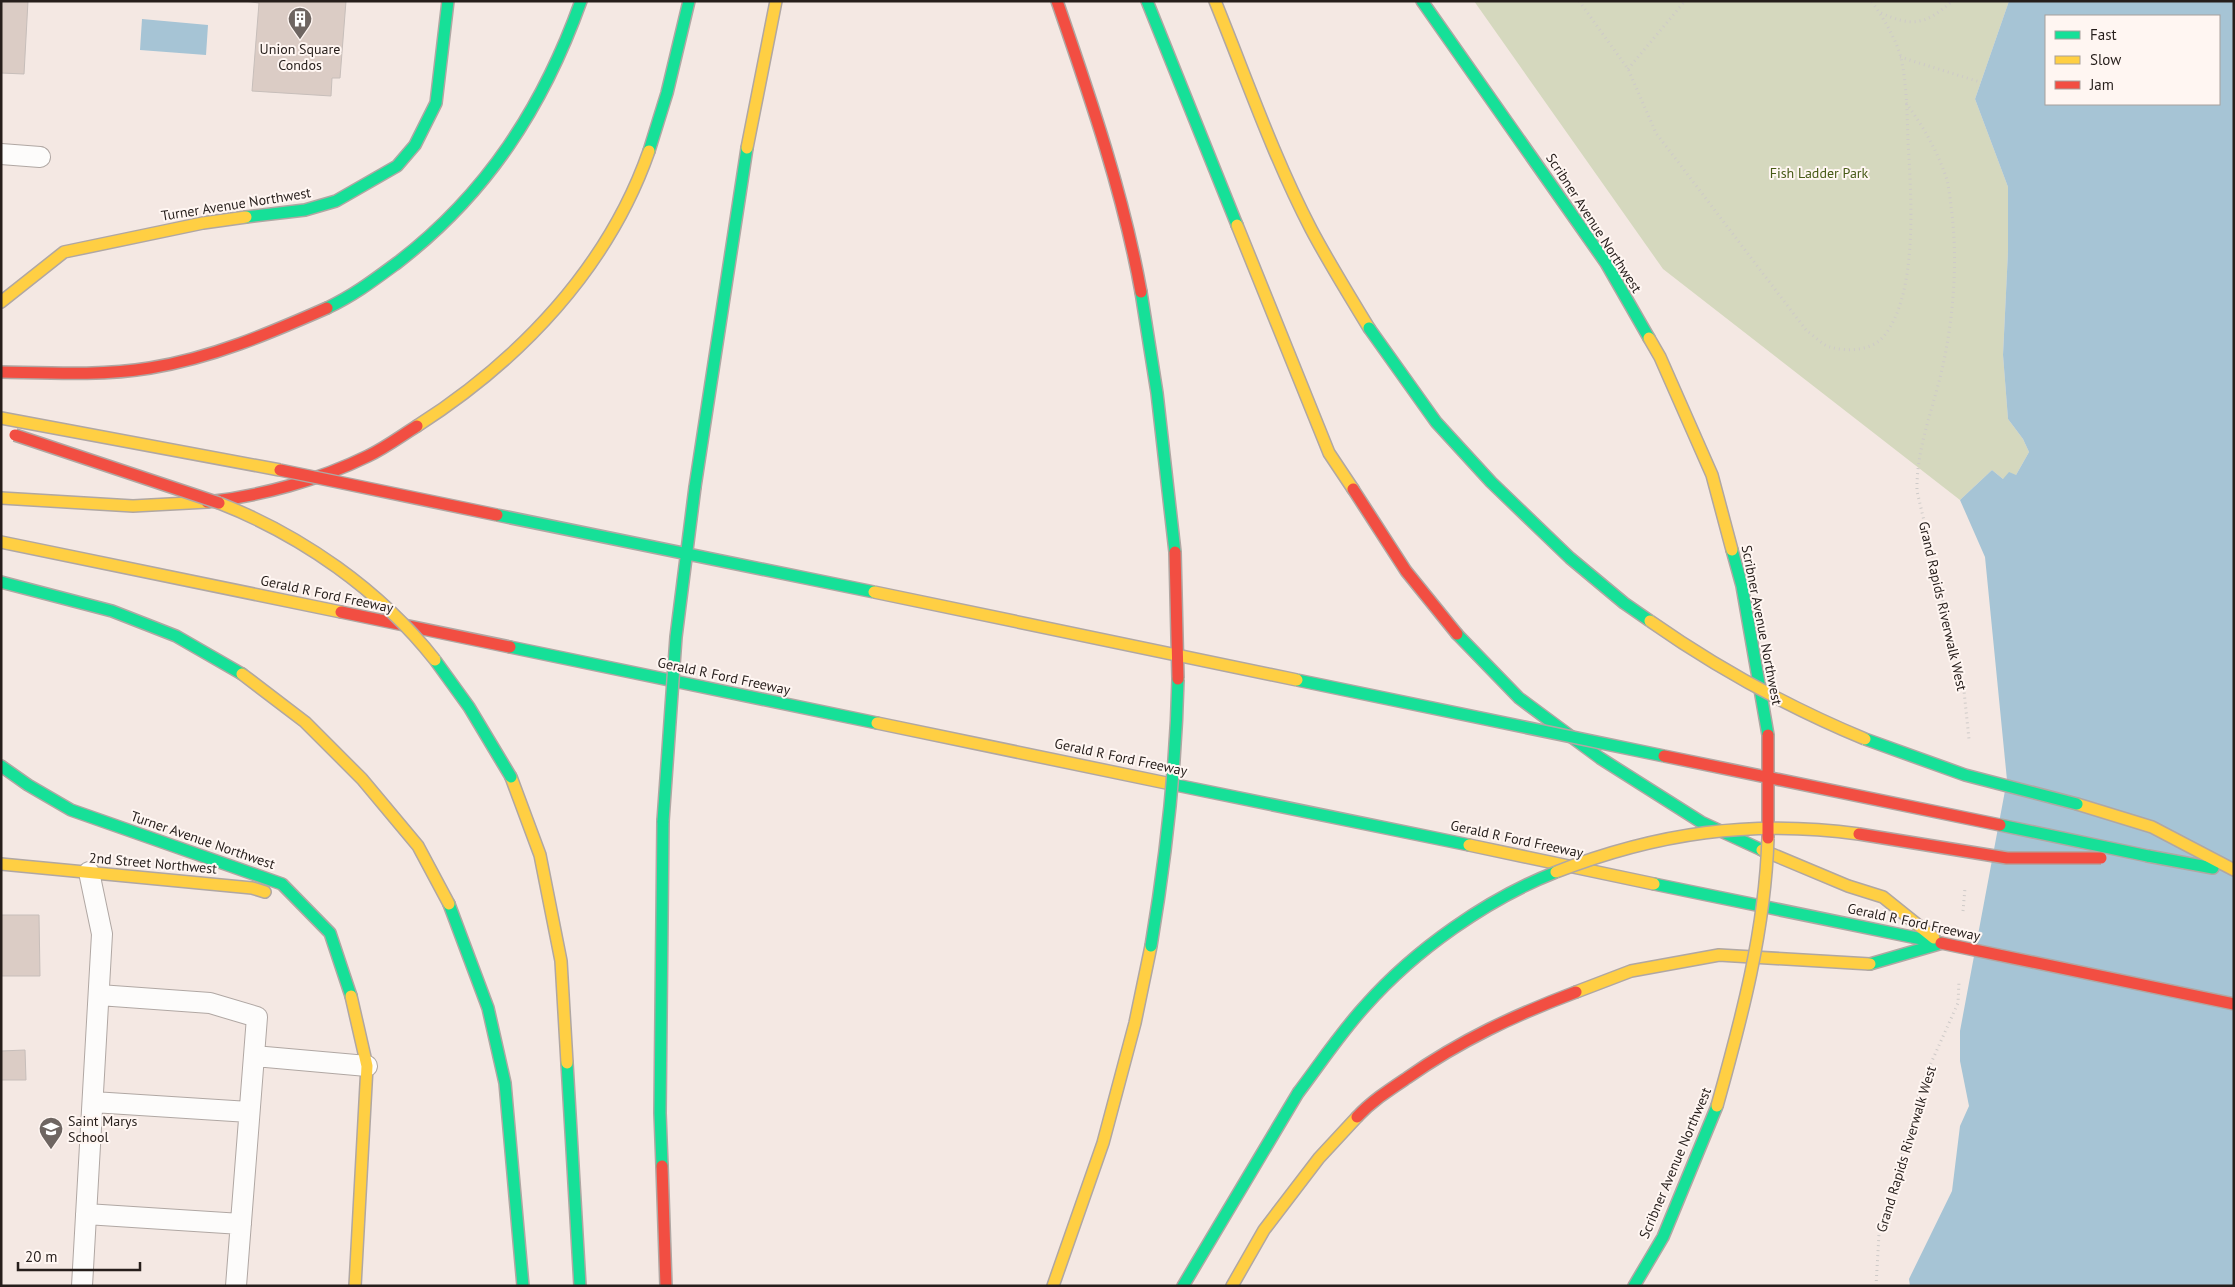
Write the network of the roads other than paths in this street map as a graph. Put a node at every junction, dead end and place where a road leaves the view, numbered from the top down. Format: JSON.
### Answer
{"nodes":[{"id":1,"x":448,"y":1,"type":"edge"},
{"id":2,"x":581,"y":1,"type":"edge"},
{"id":3,"x":689,"y":1,"type":"edge"},
{"id":4,"x":776,"y":1,"type":"edge"},
{"id":5,"x":1057,"y":1,"type":"edge"},
{"id":6,"x":1147,"y":1,"type":"edge"},
{"id":7,"x":1214,"y":1,"type":"edge"},
{"id":8,"x":1422,"y":1,"type":"edge"},
{"id":9,"x":1,"y":154,"type":"edge"},
{"id":10,"x":40,"y":157,"type":"dead end"},
{"id":11,"x":1,"y":302,"type":"edge"},
{"id":12,"x":1,"y":372,"type":"edge"},
{"id":13,"x":1,"y":418,"type":"edge"},
{"id":14,"x":1,"y":430,"type":"edge"},
{"id":15,"x":1,"y":498,"type":"edge"},
{"id":16,"x":1,"y":542,"type":"edge"},
{"id":17,"x":1,"y":582,"type":"edge"},
{"id":18,"x":1,"y":766,"type":"edge"},
{"id":19,"x":2148,"y":856,"type":"junction"},
{"id":20,"x":1,"y":864,"type":"edge"},
{"id":21,"x":2234,"y":871,"type":"edge"},
{"id":22,"x":89,"y":872,"type":"junction"},
{"id":23,"x":301,"y":902,"type":"junction"},
{"id":24,"x":1941,"y":943,"type":"junction"},
{"id":25,"x":99,"y":995,"type":"junction"},
{"id":26,"x":2234,"y":1004,"type":"edge"},
{"id":27,"x":254,"y":1056,"type":"junction"},
{"id":28,"x":367,"y":1066,"type":"junction"},
{"id":29,"x":93,"y":1102,"type":"junction"},
{"id":30,"x":250,"y":1112,"type":"junction"},
{"id":31,"x":86,"y":1214,"type":"junction"},
{"id":32,"x":241,"y":1224,"type":"junction"},
{"id":33,"x":82,"y":1286,"type":"edge"},
{"id":34,"x":236,"y":1286,"type":"edge"},
{"id":35,"x":355,"y":1286,"type":"edge"},
{"id":36,"x":523,"y":1286,"type":"edge"},
{"id":37,"x":580,"y":1286,"type":"edge"},
{"id":38,"x":666,"y":1286,"type":"edge"},
{"id":39,"x":1053,"y":1286,"type":"edge"},
{"id":40,"x":1183,"y":1286,"type":"edge"},
{"id":41,"x":1232,"y":1286,"type":"edge"},
{"id":42,"x":1634,"y":1286,"type":"edge"}],
"edges":[{"from":1,"to":11,"type":"main road","name":"Turner Avenue Northwest"},
{"from":2,"to":12,"type":"main road"},
{"from":3,"to":15,"type":"main road"},
{"from":4,"to":38,"type":"main road","bridge":true},
{"from":5,"to":39,"type":"main road","bridge":true},
{"from":6,"to":24,"type":"main road"},
{"from":7,"to":21,"type":"main road","bridge":true},
{"from":8,"to":42,"type":"main road","name":"Scribner Avenue Northwest","bridge":true},
{"from":9,"to":10,"type":"lane"},
{"from":13,"to":19,"type":"main road","bridge":true},
{"from":14,"to":37,"type":"main road","bridge":true},
{"from":16,"to":24,"type":"main road","name":"Gerald R Ford Freeway"},
{"from":17,"to":36,"type":"main road"},
{"from":18,"to":23,"type":"main road","name":"Turner Avenue Northwest"},
{"from":19,"to":21,"type":"main road"},
{"from":19,"to":40,"type":"main road","bridge":true},
{"from":20,"to":22,"type":"main road","name":"2nd Street Northwest"},
{"from":22,"to":23,"type":"main road","name":"2nd Street Northwest"},
{"from":22,"to":25,"type":"lane"},
{"from":23,"to":28,"type":"main road","name":"Turner Avenue Northwest"},
{"from":24,"to":26,"type":"main road","name":"Gerald R Ford Freeway","bridge":true},
{"from":24,"to":41,"type":"main road"},
{"from":25,"to":27,"type":"lane"},
{"from":25,"to":29,"type":"lane"},
{"from":27,"to":28,"type":"lane"},
{"from":27,"to":30,"type":"lane"},
{"from":28,"to":35,"type":"main road","name":"Turner Avenue Northwest"},
{"from":29,"to":30,"type":"lane"},
{"from":29,"to":31,"type":"lane"},
{"from":30,"to":32,"type":"lane"},
{"from":31,"to":32,"type":"lane"},
{"from":31,"to":33,"type":"lane"},
{"from":32,"to":34,"type":"lane"}]}
